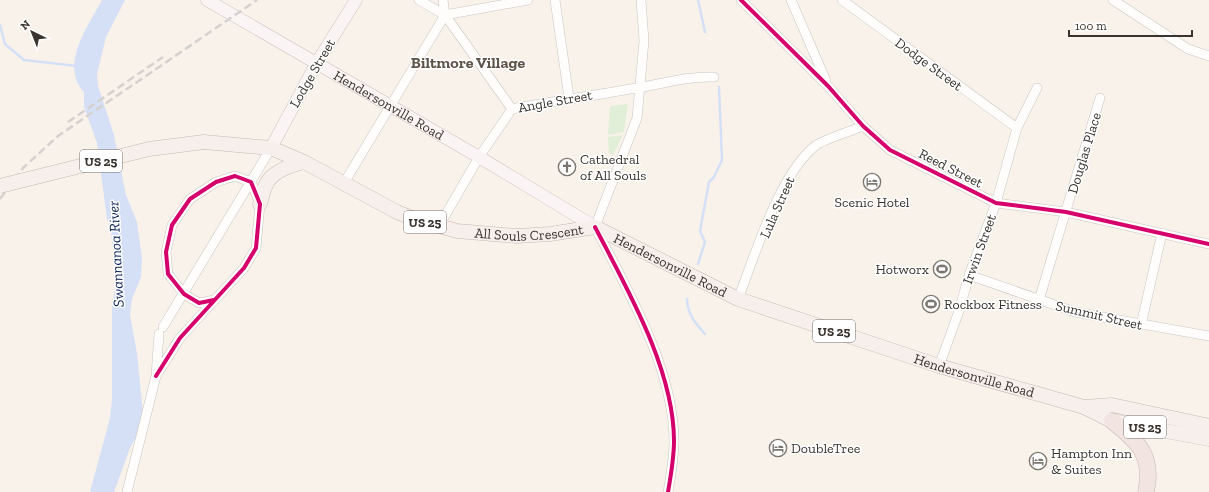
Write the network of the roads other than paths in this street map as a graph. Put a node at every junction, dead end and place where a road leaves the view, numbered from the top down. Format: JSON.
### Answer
{"nodes":[{"id":1,"x":207,"y":0,"type":"edge"},
{"id":2,"x":356,"y":0,"type":"edge"},
{"id":3,"x":418,"y":0,"type":"edge"},
{"id":4,"x":443,"y":0,"type":"edge"},
{"id":5,"x":528,"y":0,"type":"edge"},
{"id":6,"x":555,"y":0,"type":"edge"},
{"id":7,"x":641,"y":0,"type":"edge"},
{"id":8,"x":741,"y":0,"type":"edge"},
{"id":9,"x":791,"y":0,"type":"edge"},
{"id":10,"x":842,"y":0,"type":"edge"},
{"id":11,"x":1113,"y":0,"type":"edge"},
{"id":12,"x":445,"y":15,"type":"junction"},
{"id":13,"x":1209,"y":56,"type":"edge"},
{"id":14,"x":316,"y":64,"type":"junction"},
{"id":15,"x":714,"y":77,"type":"dead end"},
{"id":16,"x":828,"y":86,"type":"junction"},
{"id":17,"x":641,"y":87,"type":"junction"},
{"id":18,"x":1037,"y":88,"type":"dead end"},
{"id":19,"x":569,"y":98,"type":"junction"},
{"id":20,"x":1100,"y":98,"type":"dead end"},
{"id":21,"x":389,"y":105,"type":"junction"},
{"id":22,"x":512,"y":109,"type":"junction"},
{"id":23,"x":863,"y":126,"type":"junction"},
{"id":24,"x":1017,"y":128,"type":"junction"},
{"id":25,"x":271,"y":148,"type":"junction"},
{"id":26,"x":479,"y":157,"type":"junction"},
{"id":27,"x":304,"y":162,"type":"junction"},
{"id":28,"x":251,"y":182,"type":"junction"},
{"id":29,"x":344,"y":184,"type":"junction"},
{"id":30,"x":0,"y":186,"type":"edge"},
{"id":31,"x":996,"y":203,"type":"junction"},
{"id":32,"x":260,"y":204,"type":"junction"},
{"id":33,"x":1066,"y":212,"type":"junction"},
{"id":34,"x":439,"y":226,"type":"junction"},
{"id":35,"x":595,"y":227,"type":"junction"},
{"id":36,"x":1162,"y":233,"type":"junction"},
{"id":37,"x":1209,"y":244,"type":"edge"},
{"id":38,"x":969,"y":275,"type":"junction"},
{"id":39,"x":184,"y":294,"type":"junction"},
{"id":40,"x":738,"y":299,"type":"junction"},
{"id":41,"x":214,"y":300,"type":"junction"},
{"id":42,"x":1039,"y":300,"type":"junction"},
{"id":43,"x":1141,"y":325,"type":"junction"},
{"id":44,"x":1209,"y":336,"type":"edge"},
{"id":45,"x":939,"y":366,"type":"junction"},
{"id":46,"x":156,"y":376,"type":"junction"},
{"id":47,"x":1084,"y":407,"type":"junction"},
{"id":48,"x":1112,"y":421,"type":"junction"},
{"id":49,"x":1209,"y":426,"type":"edge"},
{"id":50,"x":1209,"y":439,"type":"edge"},
{"id":51,"x":127,"y":492,"type":"edge"},
{"id":52,"x":668,"y":492,"type":"edge"},
{"id":53,"x":1146,"y":492,"type":"edge"}],
"edges":[{"from":1,"to":14,"type":"main road","name":"Hendersonville Road"},
{"from":2,"to":14,"type":"main road","name":"Lodge Street"},
{"from":3,"to":12,"type":"street"},
{"from":4,"to":12,"type":"street"},
{"from":5,"to":12,"type":"street"},
{"from":6,"to":19,"type":"street"},
{"from":7,"to":17,"type":"street","name":"All Souls Crescent"},
{"from":8,"to":16,"type":"street","name":"Reed Street"},
{"from":9,"to":16,"type":"street"},
{"from":10,"to":24,"type":"street","name":"Dodge Street"},
{"from":11,"to":13,"type":"street"},
{"from":12,"to":21,"type":"street"},
{"from":12,"to":22,"type":"street"},
{"from":14,"to":21,"type":"main road","name":"Hendersonville Road"},
{"from":14,"to":25,"type":"main road","name":"Lodge Street"},
{"from":15,"to":17,"type":"street","name":"Angle Street"},
{"from":16,"to":23,"type":"street","name":"Reed Street"},
{"from":17,"to":19,"type":"street","name":"Angle Street"},
{"from":17,"to":35,"type":"street","name":"All Souls Crescent"},
{"from":18,"to":24,"type":"street","name":"Irwin Street"},
{"from":19,"to":22,"type":"street","name":"Angle Street"},
{"from":20,"to":33,"type":"street","name":"Douglas Place"},
{"from":21,"to":26,"type":"main road","name":"Hendersonville Road"},
{"from":21,"to":29,"type":"street"},
{"from":22,"to":26,"type":"street","name":"Angle Street"},
{"from":23,"to":31,"type":"street","name":"Reed Street"},
{"from":23,"to":40,"type":"street","name":"Lula Street"},
{"from":24,"to":31,"type":"street","name":"Irwin Street"},
{"from":25,"to":27,"type":"main road","name":"All Souls Crescent","number":"US 25"},
{"from":25,"to":28,"type":"street"},
{"from":25,"to":30,"type":"main road","number":"US 25","bridge":true},
{"from":26,"to":34,"type":"street","name":"Angle Street"},
{"from":26,"to":35,"type":"main road","name":"Hendersonville Road"},
{"from":27,"to":29,"type":"main road","name":"All Souls Crescent","number":"US 25"},
{"from":27,"to":32,"type":"main road"},
{"from":28,"to":32,"type":"street"},
{"from":28,"to":39,"type":"street"},
{"from":28,"to":39,"type":"street"},
{"from":29,"to":34,"type":"main road","name":"All Souls Crescent","number":"US 25"},
{"from":31,"to":33,"type":"street","name":"Reed Street"},
{"from":31,"to":38,"type":"street","name":"Irwin Street"},
{"from":32,"to":41,"type":"street"},
{"from":33,"to":36,"type":"street","name":"Reed Street"},
{"from":33,"to":42,"type":"street","name":"Douglas Place"},
{"from":34,"to":35,"type":"main road","name":"All Souls Crescent","number":"US 25"},
{"from":35,"to":40,"type":"main road","name":"Hendersonville Road","number":"US 25"},
{"from":35,"to":52,"type":"street"},
{"from":36,"to":37,"type":"street","name":"Reed Street"},
{"from":36,"to":43,"type":"street"},
{"from":38,"to":42,"type":"street","name":"Summit Street"},
{"from":38,"to":45,"type":"street","name":"Irwin Street"},
{"from":39,"to":41,"type":"street"},
{"from":39,"to":46,"type":"street"},
{"from":40,"to":45,"type":"main road","name":"Hendersonville Road","number":"US 25"},
{"from":41,"to":46,"type":"street"},
{"from":42,"to":43,"type":"street","name":"Summit Street"},
{"from":43,"to":44,"type":"street","name":"Summit Street"},
{"from":45,"to":47,"type":"main road","name":"Hendersonville Road","number":"US 25"},
{"from":46,"to":51,"type":"street"},
{"from":47,"to":48,"type":"main road","name":"Hendersonville Road","number":"US 25"},
{"from":47,"to":49,"type":"main road","name":"Hendersonville Road","number":"US 25"},
{"from":48,"to":50,"type":"main road","name":"Hendersonville Road","number":"US 25"},
{"from":48,"to":53,"type":"highway"}]}
